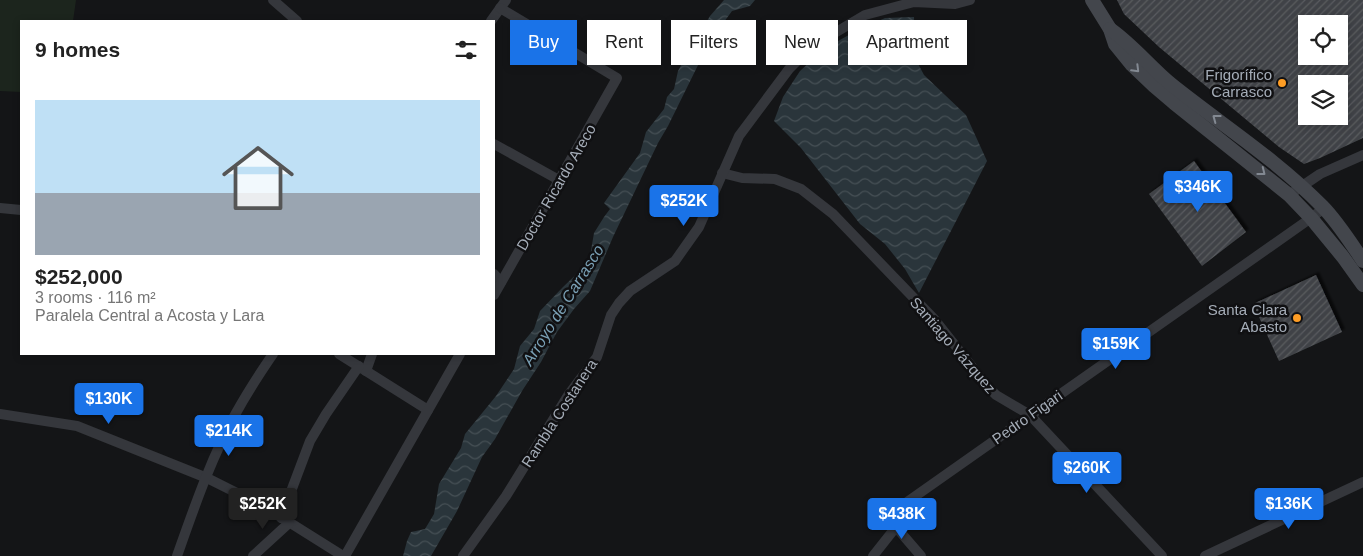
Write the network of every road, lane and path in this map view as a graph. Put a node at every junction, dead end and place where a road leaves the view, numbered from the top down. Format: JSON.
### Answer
{"nodes":[{"id":1,"x":272,"y":0,"type":"edge"},
{"id":2,"x":970,"y":0,"type":"edge"},
{"id":3,"x":1092,"y":0,"type":"edge"},
{"id":4,"x":503,"y":4,"type":"edge"},
{"id":5,"x":296,"y":20,"type":"edge"},
{"id":6,"x":493,"y":20,"type":"edge"},
{"id":7,"x":1110,"y":29,"type":"junction"},
{"id":8,"x":495,"y":145,"type":"edge"},
{"id":9,"x":1363,"y":155,"type":"edge"},
{"id":10,"x":722,"y":173,"type":"junction"},
{"id":11,"x":559,"y":180,"type":"junction"},
{"id":12,"x":1301,"y":186,"type":"junction"},
{"id":13,"x":1289,"y":195,"type":"junction"},
{"id":14,"x":0,"y":208,"type":"edge"},
{"id":15,"x":1324,"y":208,"type":"junction"},
{"id":16,"x":20,"y":210,"type":"edge"},
{"id":17,"x":1311,"y":218,"type":"junction"},
{"id":18,"x":1363,"y":261,"type":"edge"},
{"id":19,"x":495,"y":275,"type":"edge"},
{"id":20,"x":501,"y":282,"type":"junction"},
{"id":21,"x":1363,"y":285,"type":"edge"},
{"id":22,"x":495,"y":293,"type":"edge"},
{"id":23,"x":272,"y":355,"type":"edge"},
{"id":24,"x":341,"y":355,"type":"edge"},
{"id":25,"x":371,"y":355,"type":"edge"},
{"id":26,"x":459,"y":355,"type":"edge"},
{"id":27,"x":362,"y":368,"type":"junction"},
{"id":28,"x":428,"y":410,"type":"junction"},
{"id":29,"x":0,"y":414,"type":"edge"},
{"id":30,"x":1030,"y":415,"type":"junction"},
{"id":31,"x":207,"y":478,"type":"junction"},
{"id":32,"x":1363,"y":482,"type":"edge"},
{"id":33,"x":285,"y":520,"type":"junction"},
{"id":34,"x":896,"y":526,"type":"junction"},
{"id":35,"x":178,"y":556,"type":"edge"},
{"id":36,"x":253,"y":556,"type":"edge"},
{"id":37,"x":344,"y":556,"type":"edge"},
{"id":38,"x":463,"y":556,"type":"edge"},
{"id":39,"x":873,"y":556,"type":"edge"},
{"id":40,"x":922,"y":556,"type":"edge"},
{"id":41,"x":1162,"y":556,"type":"edge"},
{"id":42,"x":1205,"y":556,"type":"edge"}],
"edges":[{"from":1,"to":5,"type":"street"},
{"from":2,"to":10,"type":"street","name":"Rambla Costanera"},
{"from":3,"to":7,"type":"main road"},
{"from":4,"to":6,"type":"street"},
{"from":4,"to":11,"type":"street","name":"Doctor Ricardo Areco"},
{"from":12,"to":7,"type":"main road","one_way":true},
{"from":7,"to":13,"type":"main road","one_way":true},
{"from":8,"to":11,"type":"street"},
{"from":9,"to":12,"type":"street"},
{"from":10,"to":30,"type":"street","name":"Santiago Vázquez"},
{"from":10,"to":38,"type":"street","name":"Rambla Costanera"},
{"from":11,"to":20,"type":"street","name":"Doctor Ricardo Areco"},
{"from":12,"to":13,"type":"street"},
{"from":12,"to":15,"type":"main road"},
{"from":13,"to":17,"type":"main road"},
{"from":14,"to":16,"type":"street"},
{"from":15,"to":17,"type":"street","name":"Pedro Figari"},
{"from":15,"to":18,"type":"main road"},
{"from":17,"to":21,"type":"main road"},
{"from":17,"to":30,"type":"street","name":"Pedro Figari"},
{"from":19,"to":20,"type":"street"},
{"from":20,"to":22,"type":"street","name":"Doctor Ricardo Areco"},
{"from":23,"to":31,"type":"street"},
{"from":24,"to":27,"type":"street"},
{"from":25,"to":27,"type":"street"},
{"from":26,"to":28,"type":"street"},
{"from":27,"to":28,"type":"street"},
{"from":27,"to":33,"type":"street"},
{"from":28,"to":37,"type":"street"},
{"from":29,"to":31,"type":"street"},
{"from":30,"to":34,"type":"street","name":"Pedro Figari"},
{"from":30,"to":41,"type":"street","name":"Santiago Vázquez"},
{"from":31,"to":33,"type":"street"},
{"from":31,"to":35,"type":"street"},
{"from":32,"to":42,"type":"street"},
{"from":33,"to":36,"type":"street"},
{"from":33,"to":37,"type":"street"},
{"from":34,"to":39,"type":"street","name":"Pedro Figari"},
{"from":34,"to":40,"type":"street"}]}
